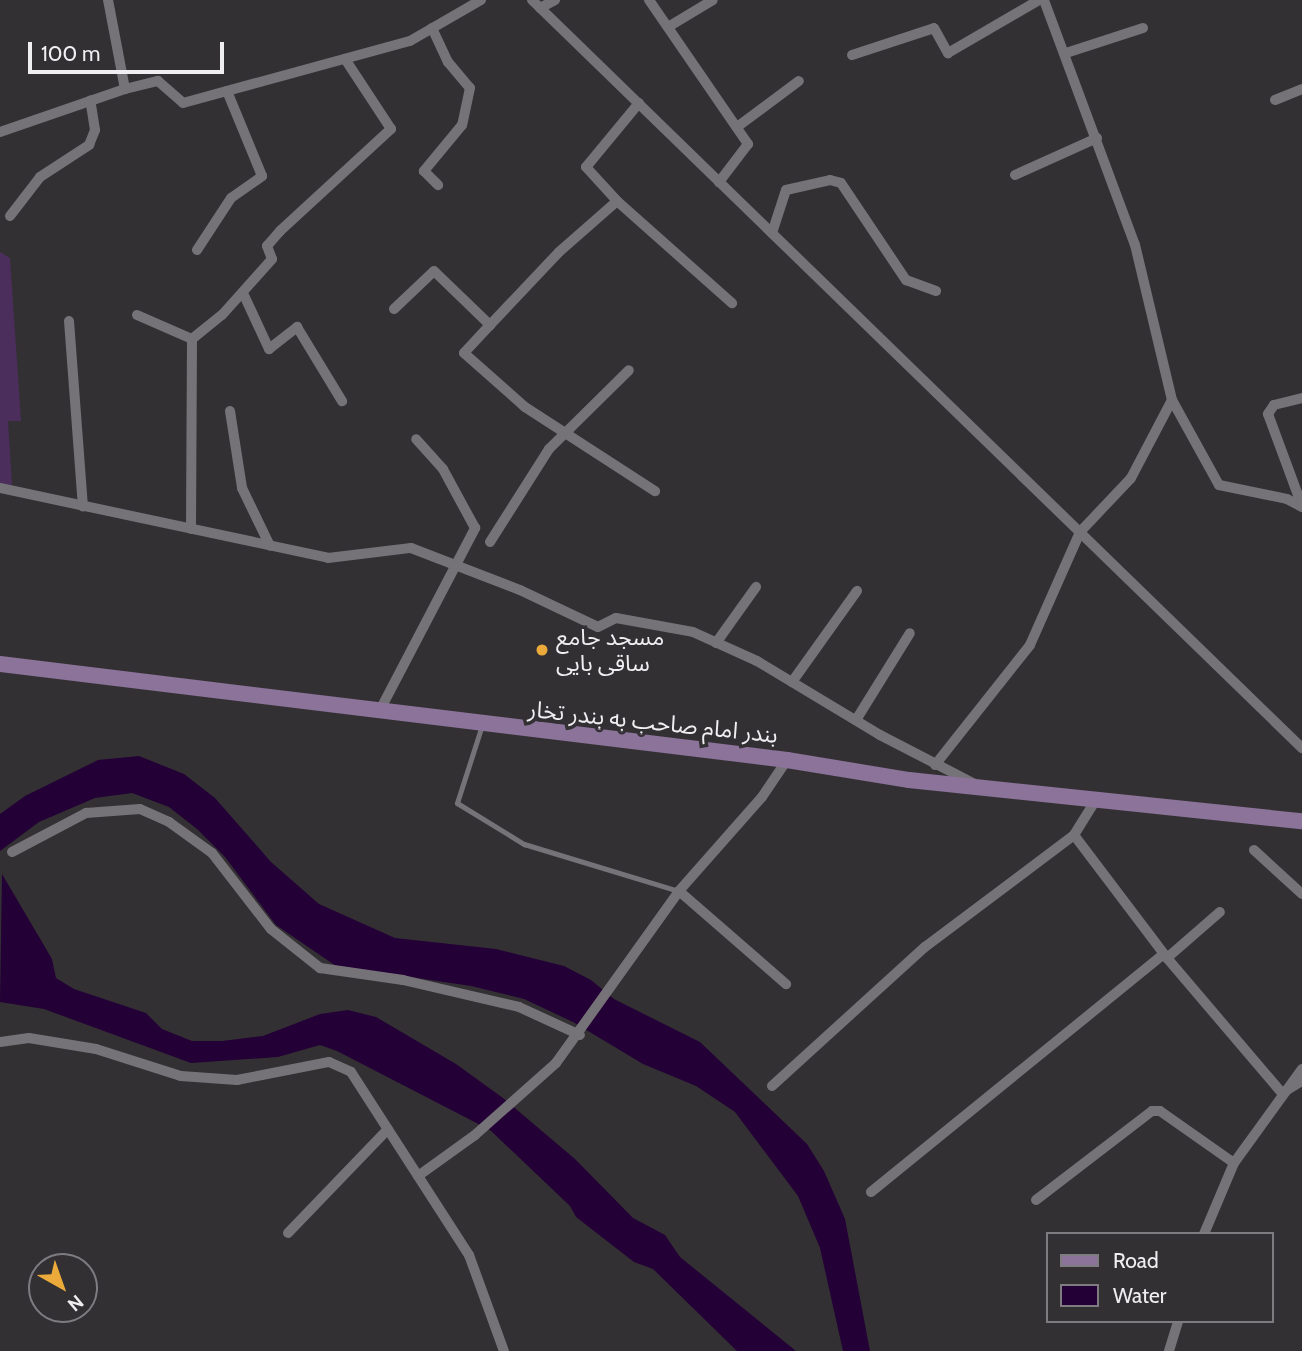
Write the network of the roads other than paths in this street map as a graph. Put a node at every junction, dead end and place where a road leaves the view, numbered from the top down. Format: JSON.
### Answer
{"nodes":[{"id":1,"x":108,"y":0,"type":"edge"},
{"id":2,"x":481,"y":0,"type":"edge"},
{"id":3,"x":555,"y":0,"type":"edge"},
{"id":4,"x":649,"y":0,"type":"edge"},
{"id":5,"x":713,"y":0,"type":"edge"},
{"id":6,"x":1042,"y":0,"type":"edge"},
{"id":7,"x":536,"y":4,"type":"edge"},
{"id":8,"x":667,"y":27,"type":"junction"},
{"id":9,"x":432,"y":28,"type":"junction"},
{"id":10,"x":1143,"y":28,"type":"dead end"},
{"id":11,"x":1066,"y":53,"type":"junction"},
{"id":12,"x":852,"y":55,"type":"dead end"},
{"id":13,"x":345,"y":59,"type":"junction"},
{"id":14,"x":799,"y":81,"type":"dead end"},
{"id":15,"x":125,"y":89,"type":"junction"},
{"id":16,"x":1302,"y":89,"type":"edge"},
{"id":17,"x":227,"y":91,"type":"junction"},
{"id":18,"x":90,"y":100,"type":"junction"},
{"id":19,"x":1275,"y":100,"type":"dead end"},
{"id":20,"x":639,"y":103,"type":"junction"},
{"id":21,"x":737,"y":127,"type":"junction"},
{"id":22,"x":0,"y":132,"type":"edge"},
{"id":23,"x":1097,"y":138,"type":"junction"},
{"id":24,"x":1015,"y":175,"type":"dead end"},
{"id":25,"x":719,"y":182,"type":"junction"},
{"id":26,"x":438,"y":185,"type":"dead end"},
{"id":27,"x":617,"y":201,"type":"junction"},
{"id":28,"x":10,"y":216,"type":"dead end"},
{"id":29,"x":772,"y":233,"type":"junction"},
{"id":30,"x":197,"y":250,"type":"dead end"},
{"id":31,"x":936,"y":291,"type":"dead end"},
{"id":32,"x":243,"y":293,"type":"junction"},
{"id":33,"x":732,"y":303,"type":"dead end"},
{"id":34,"x":394,"y":309,"type":"dead end"},
{"id":35,"x":137,"y":315,"type":"dead end"},
{"id":36,"x":69,"y":321,"type":"dead end"},
{"id":37,"x":490,"y":325,"type":"junction"},
{"id":38,"x":192,"y":339,"type":"junction"},
{"id":39,"x":628,"y":370,"type":"dead end"},
{"id":40,"x":1302,"y":398,"type":"edge"},
{"id":41,"x":1172,"y":400,"type":"junction"},
{"id":42,"x":342,"y":401,"type":"dead end"},
{"id":43,"x":230,"y":411,"type":"dead end"},
{"id":44,"x":565,"y":433,"type":"junction"},
{"id":45,"x":416,"y":439,"type":"dead end"},
{"id":46,"x":0,"y":488,"type":"edge"},
{"id":47,"x":655,"y":491,"type":"dead end"},
{"id":48,"x":83,"y":506,"type":"junction"},
{"id":49,"x":1302,"y":506,"type":"edge"},
{"id":50,"x":191,"y":529,"type":"junction"},
{"id":51,"x":1080,"y":532,"type":"junction"},
{"id":52,"x":491,"y":542,"type":"dead end"},
{"id":53,"x":270,"y":545,"type":"junction"},
{"id":54,"x":453,"y":564,"type":"junction"},
{"id":55,"x":756,"y":587,"type":"dead end"},
{"id":56,"x":857,"y":592,"type":"dead end"},
{"id":57,"x":910,"y":633,"type":"dead end"},
{"id":58,"x":716,"y":643,"type":"junction"},
{"id":59,"x":0,"y":664,"type":"edge"},
{"id":60,"x":792,"y":682,"type":"junction"},
{"id":61,"x":379,"y":712,"type":"junction"},
{"id":62,"x":856,"y":720,"type":"junction"},
{"id":63,"x":482,"y":726,"type":"junction"},
{"id":64,"x":1302,"y":748,"type":"edge"},
{"id":65,"x":787,"y":760,"type":"junction"},
{"id":66,"x":935,"y":765,"type":"junction"},
{"id":67,"x":976,"y":785,"type":"junction"},
{"id":68,"x":1097,"y":798,"type":"junction"},
{"id":69,"x":1302,"y":821,"type":"edge"},
{"id":70,"x":1074,"y":835,"type":"junction"},
{"id":71,"x":1254,"y":850,"type":"dead end"},
{"id":72,"x":12,"y":852,"type":"dead end"},
{"id":73,"x":679,"y":891,"type":"junction"},
{"id":74,"x":1302,"y":894,"type":"edge"},
{"id":75,"x":1220,"y":912,"type":"dead end"},
{"id":76,"x":1165,"y":956,"type":"junction"},
{"id":77,"x":786,"y":984,"type":"dead end"},
{"id":78,"x":580,"y":1035,"type":"junction"},
{"id":79,"x":0,"y":1042,"type":"edge"},
{"id":80,"x":1302,"y":1069,"type":"edge"},
{"id":81,"x":1302,"y":1081,"type":"edge"},
{"id":82,"x":772,"y":1086,"type":"dead end"},
{"id":83,"x":1282,"y":1093,"type":"junction"},
{"id":84,"x":388,"y":1129,"type":"junction"},
{"id":85,"x":1234,"y":1163,"type":"junction"},
{"id":86,"x":418,"y":1176,"type":"junction"},
{"id":87,"x":871,"y":1192,"type":"dead end"},
{"id":88,"x":1036,"y":1200,"type":"dead end"},
{"id":89,"x":1205,"y":1232,"type":"edge"},
{"id":90,"x":288,"y":1233,"type":"dead end"},
{"id":91,"x":1177,"y":1323,"type":"edge"},
{"id":92,"x":504,"y":1351,"type":"edge"},
{"id":93,"x":1170,"y":1351,"type":"edge"}],
"edges":[{"from":1,"to":15,"type":"street"},
{"from":2,"to":9,"type":"street"},
{"from":3,"to":7,"type":"street"},
{"from":4,"to":8,"type":"street"},
{"from":5,"to":8,"type":"street"},
{"from":6,"to":11,"type":"street"},
{"from":6,"to":12,"type":"street"},
{"from":7,"to":20,"type":"street"},
{"from":8,"to":21,"type":"street"},
{"from":9,"to":13,"type":"street"},
{"from":9,"to":26,"type":"street"},
{"from":10,"to":11,"type":"street"},
{"from":11,"to":23,"type":"street"},
{"from":13,"to":17,"type":"street"},
{"from":13,"to":32,"type":"street"},
{"from":14,"to":21,"type":"street"},
{"from":15,"to":17,"type":"street"},
{"from":15,"to":18,"type":"street"},
{"from":16,"to":19,"type":"street"},
{"from":17,"to":30,"type":"street"},
{"from":18,"to":22,"type":"street"},
{"from":18,"to":28,"type":"street"},
{"from":20,"to":25,"type":"street"},
{"from":20,"to":27,"type":"street"},
{"from":21,"to":25,"type":"street"},
{"from":23,"to":24,"type":"street"},
{"from":23,"to":41,"type":"street"},
{"from":25,"to":29,"type":"street"},
{"from":27,"to":33,"type":"street"},
{"from":27,"to":37,"type":"street"},
{"from":29,"to":31,"type":"street"},
{"from":29,"to":51,"type":"street"},
{"from":32,"to":38,"type":"street"},
{"from":32,"to":42,"type":"street"},
{"from":34,"to":37,"type":"street"},
{"from":35,"to":38,"type":"street"},
{"from":36,"to":48,"type":"street"},
{"from":37,"to":44,"type":"street"},
{"from":38,"to":50,"type":"street"},
{"from":39,"to":44,"type":"street"},
{"from":40,"to":49,"type":"street"},
{"from":41,"to":49,"type":"street"},
{"from":41,"to":51,"type":"street"},
{"from":43,"to":53,"type":"street"},
{"from":44,"to":47,"type":"street"},
{"from":44,"to":52,"type":"street"},
{"from":45,"to":54,"type":"street"},
{"from":46,"to":48,"type":"street"},
{"from":48,"to":50,"type":"street"},
{"from":50,"to":53,"type":"street"},
{"from":51,"to":64,"type":"street"},
{"from":51,"to":66,"type":"street"},
{"from":53,"to":54,"type":"street"},
{"from":54,"to":58,"type":"street"},
{"from":54,"to":61,"type":"street"},
{"from":55,"to":58,"type":"street"},
{"from":56,"to":60,"type":"street"},
{"from":57,"to":62,"type":"street"},
{"from":58,"to":60,"type":"street"},
{"from":59,"to":61,"type":"main road","name":"بندر امام صاحب به بندر تخار"},
{"from":60,"to":62,"type":"street"},
{"from":61,"to":63,"type":"main road","name":"بندر امام صاحب به بندر تخار"},
{"from":62,"to":66,"type":"street"},
{"from":63,"to":65,"type":"main road","name":"بندر امام صاحب به بندر تخار"},
{"from":63,"to":73,"type":"lane"},
{"from":65,"to":67,"type":"main road","name":"بندر امام صاحب به بندر تخار"},
{"from":65,"to":73,"type":"street"},
{"from":66,"to":67,"type":"street"},
{"from":67,"to":68,"type":"main road","name":"بندر امام صاحب به بندر تخار"},
{"from":68,"to":69,"type":"main road","name":"بندر امام صاحب به بندر تخار"},
{"from":68,"to":70,"type":"street"},
{"from":70,"to":76,"type":"street"},
{"from":70,"to":82,"type":"street"},
{"from":71,"to":74,"type":"street"},
{"from":72,"to":78,"type":"street"},
{"from":73,"to":77,"type":"street"},
{"from":73,"to":78,"type":"street"},
{"from":75,"to":76,"type":"street"},
{"from":76,"to":83,"type":"street"},
{"from":76,"to":87,"type":"street"},
{"from":78,"to":86,"type":"street"},
{"from":79,"to":84,"type":"street"},
{"from":80,"to":83,"type":"street"},
{"from":81,"to":83,"type":"street"},
{"from":83,"to":85,"type":"street"},
{"from":84,"to":86,"type":"street"},
{"from":84,"to":90,"type":"street"},
{"from":85,"to":88,"type":"street"},
{"from":85,"to":89,"type":"street"},
{"from":86,"to":92,"type":"street"},
{"from":91,"to":93,"type":"street"}]}
